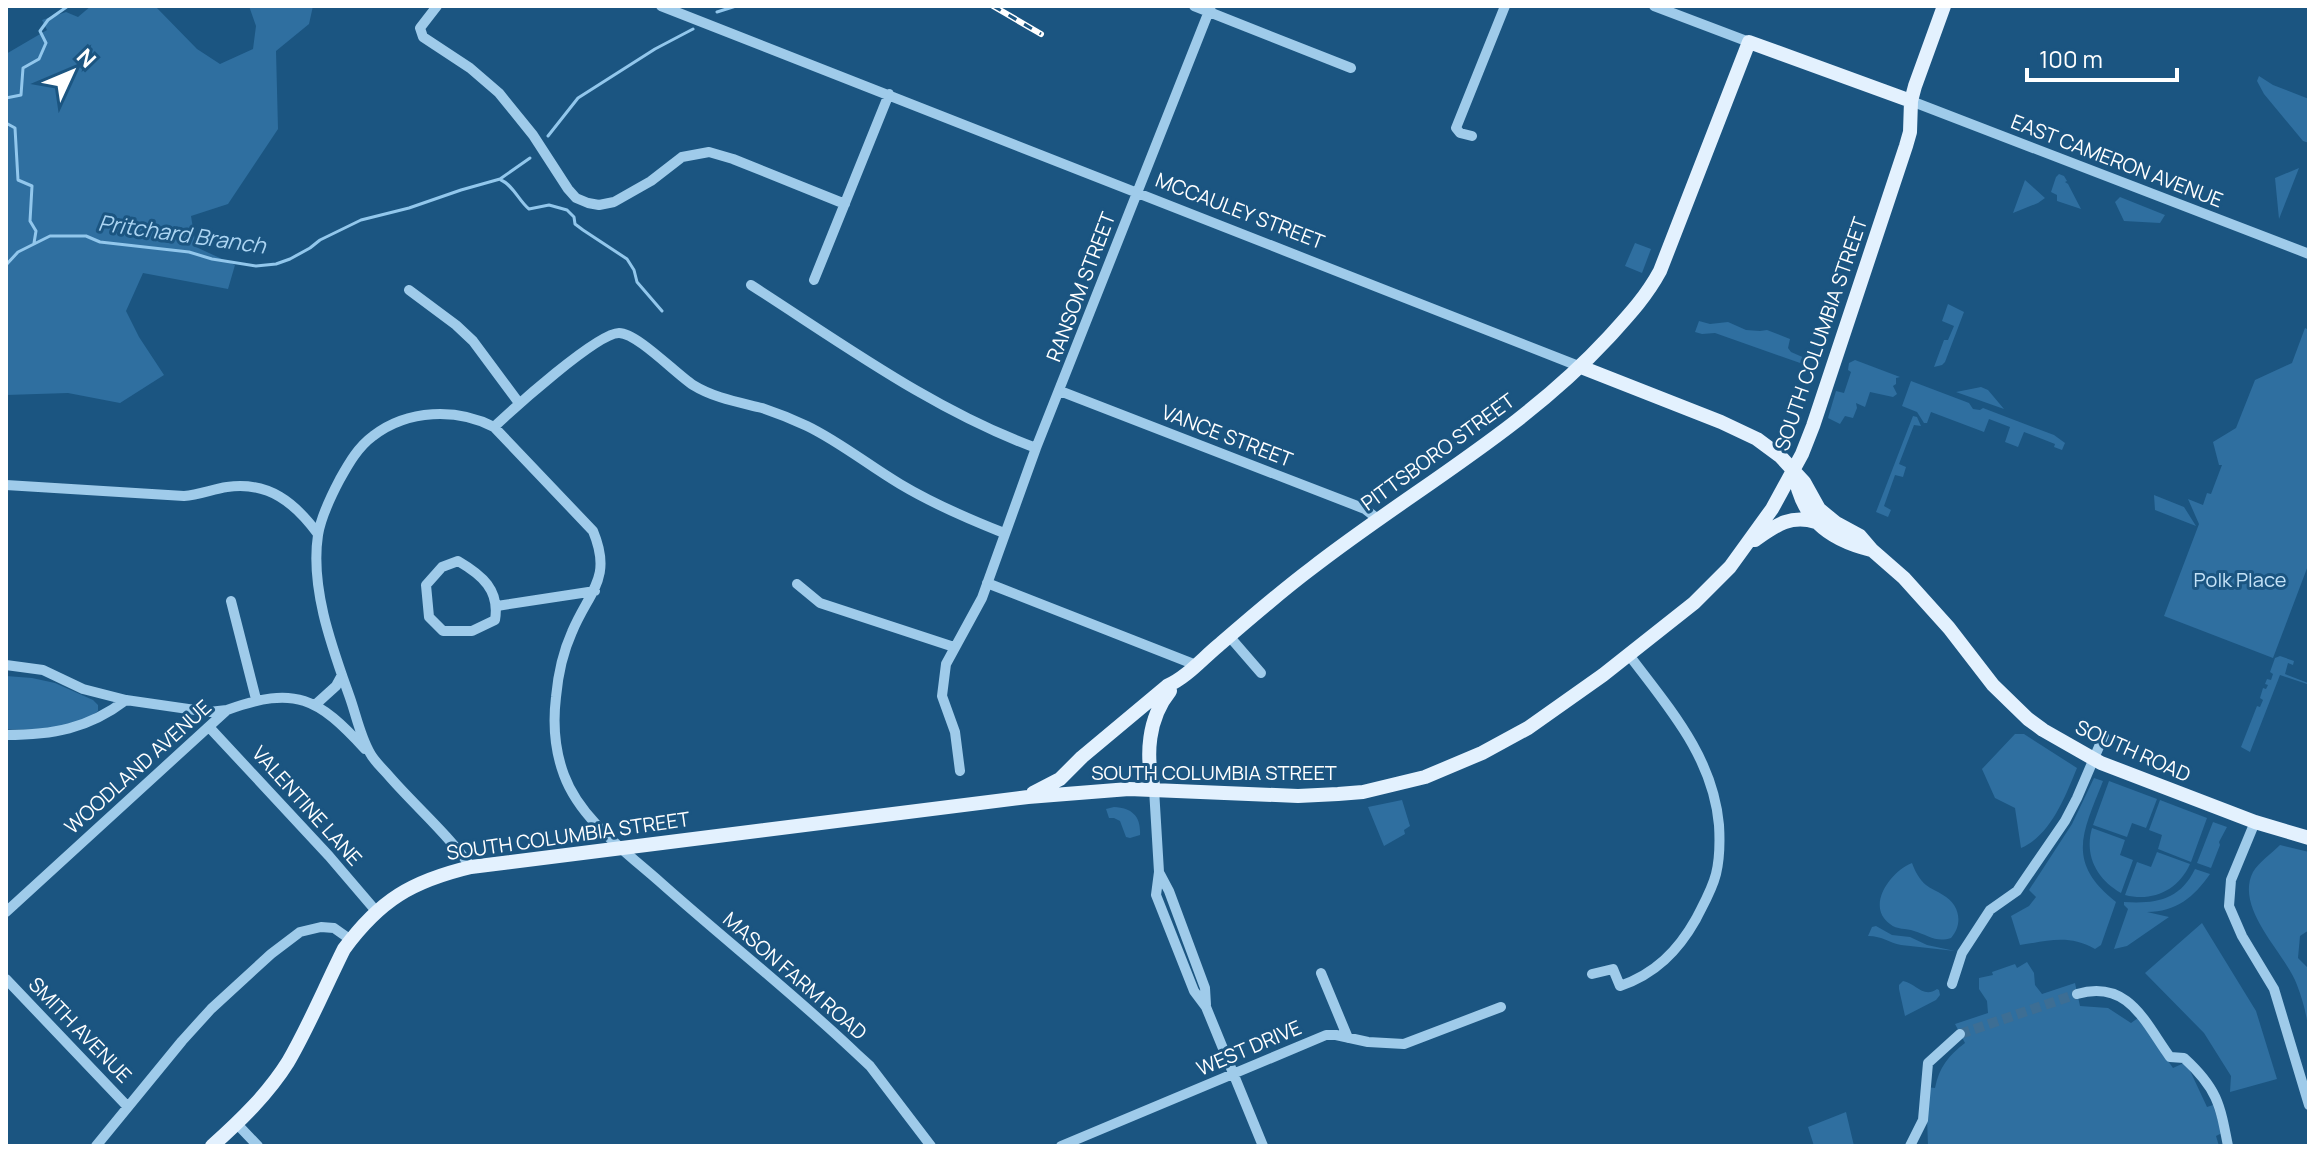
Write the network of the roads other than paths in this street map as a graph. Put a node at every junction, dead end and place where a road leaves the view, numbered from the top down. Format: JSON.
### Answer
{"nodes":[{"id":1,"x":437,"y":6,"type":"edge"},
{"id":2,"x":661,"y":6,"type":"edge"},
{"id":3,"x":1194,"y":6,"type":"edge"},
{"id":4,"x":1505,"y":6,"type":"edge"},
{"id":5,"x":1654,"y":6,"type":"edge"},
{"id":6,"x":1944,"y":6,"type":"edge"},
{"id":7,"x":1210,"y":9,"type":"edge"},
{"id":8,"x":1749,"y":42,"type":"junction"},
{"id":9,"x":1351,"y":68,"type":"dead end"},
{"id":10,"x":889,"y":94,"type":"junction"},
{"id":11,"x":1911,"y":101,"type":"junction"},
{"id":12,"x":1472,"y":136,"type":"dead end"},
{"id":13,"x":1137,"y":191,"type":"junction"},
{"id":14,"x":845,"y":204,"type":"junction"},
{"id":15,"x":2309,"y":254,"type":"edge"},
{"id":16,"x":814,"y":280,"type":"dead end"},
{"id":17,"x":751,"y":285,"type":"dead end"},
{"id":18,"x":409,"y":290,"type":"dead end"},
{"id":19,"x":1581,"y":367,"type":"junction"},
{"id":20,"x":1060,"y":391,"type":"junction"},
{"id":21,"x":519,"y":403,"type":"junction"},
{"id":22,"x":494,"y":427,"type":"junction"},
{"id":23,"x":1036,"y":448,"type":"junction"},
{"id":24,"x":1794,"y":471,"type":"junction"},
{"id":25,"x":6,"y":485,"type":"edge"},
{"id":26,"x":1379,"y":520,"type":"junction"},
{"id":27,"x":1816,"y":522,"type":"junction"},
{"id":28,"x":1004,"y":533,"type":"junction"},
{"id":29,"x":318,"y":534,"type":"junction"},
{"id":30,"x":1744,"y":548,"type":"junction"},
{"id":31,"x":1872,"y":550,"type":"junction"},
{"id":32,"x":987,"y":583,"type":"junction"},
{"id":33,"x":797,"y":584,"type":"dead end"},
{"id":34,"x":595,"y":591,"type":"junction"},
{"id":35,"x":231,"y":601,"type":"dead end"},
{"id":36,"x":497,"y":606,"type":"junction"},
{"id":37,"x":1229,"y":636,"type":"junction"},
{"id":38,"x":954,"y":647,"type":"junction"},
{"id":39,"x":1629,"y":655,"type":"junction"},
{"id":40,"x":6,"y":665,"type":"edge"},
{"id":41,"x":1196,"y":665,"type":"junction"},
{"id":42,"x":1261,"y":673,"type":"dead end"},
{"id":43,"x":342,"y":675,"type":"junction"},
{"id":44,"x":1180,"y":680,"type":"junction"},
{"id":45,"x":256,"y":699,"type":"junction"},
{"id":46,"x":126,"y":700,"type":"junction"},
{"id":47,"x":315,"y":705,"type":"junction"},
{"id":48,"x":227,"y":710,"type":"junction"},
{"id":49,"x":209,"y":727,"type":"junction"},
{"id":50,"x":6,"y":735,"type":"edge"},
{"id":51,"x":2104,"y":735,"type":"dead end"},
{"id":52,"x":370,"y":753,"type":"junction"},
{"id":53,"x":2094,"y":760,"type":"junction"},
{"id":54,"x":960,"y":771,"type":"dead end"},
{"id":55,"x":1154,"y":789,"type":"junction"},
{"id":56,"x":1028,"y":797,"type":"junction"},
{"id":57,"x":2255,"y":822,"type":"junction"},
{"id":58,"x":2309,"y":838,"type":"edge"},
{"id":59,"x":621,"y":847,"type":"junction"},
{"id":60,"x":471,"y":867,"type":"junction"},
{"id":61,"x":376,"y":911,"type":"junction"},
{"id":62,"x":6,"y":912,"type":"edge"},
{"id":63,"x":351,"y":940,"type":"junction"},
{"id":64,"x":1321,"y":973,"type":"dead end"},
{"id":65,"x":1592,"y":974,"type":"dead end"},
{"id":66,"x":6,"y":979,"type":"edge"},
{"id":67,"x":1952,"y":984,"type":"dead end"},
{"id":68,"x":2077,"y":994,"type":"tunnel mouth"},
{"id":69,"x":1501,"y":1007,"type":"dead end"},
{"id":70,"x":1960,"y":1034,"type":"tunnel mouth"},
{"id":71,"x":1348,"y":1038,"type":"junction"},
{"id":72,"x":1234,"y":1074,"type":"junction"},
{"id":73,"x":2309,"y":1105,"type":"edge"},
{"id":74,"x":127,"y":1106,"type":"junction"},
{"id":75,"x":237,"y":1124,"type":"junction"},
{"id":76,"x":96,"y":1146,"type":"edge"},
{"id":77,"x":212,"y":1146,"type":"edge"},
{"id":78,"x":258,"y":1146,"type":"edge"},
{"id":79,"x":931,"y":1146,"type":"edge"},
{"id":80,"x":1061,"y":1146,"type":"edge"},
{"id":81,"x":1263,"y":1146,"type":"edge"},
{"id":82,"x":1910,"y":1146,"type":"edge"},
{"id":83,"x":2228,"y":1146,"type":"edge"}],
"edges":[{"from":1,"to":14,"type":"street"},
{"from":2,"to":10,"type":"street","name":"MCCAULEY STREET"},
{"from":3,"to":7,"type":"street"},
{"from":4,"to":12,"type":"street"},
{"from":5,"to":8,"type":"street"},
{"from":6,"to":11,"type":"main road","name":"SOUTH COLUMBIA STREET"},
{"from":7,"to":9,"type":"street"},
{"from":7,"to":13,"type":"street","name":"RANSOM STREET"},
{"from":8,"to":11,"type":"main road"},
{"from":8,"to":19,"type":"main road","name":"PITTSBORO STREET"},
{"from":10,"to":13,"type":"street","name":"MCCAULEY STREET"},
{"from":10,"to":14,"type":"street"},
{"from":11,"to":15,"type":"street","name":"EAST CAMERON AVENUE"},
{"from":11,"to":24,"type":"main road","name":"SOUTH COLUMBIA STREET"},
{"from":13,"to":19,"type":"street","name":"MCCAULEY STREET"},
{"from":13,"to":20,"type":"street","name":"RANSOM STREET"},
{"from":14,"to":16,"type":"street"},
{"from":17,"to":23,"type":"street"},
{"from":18,"to":21,"type":"street"},
{"from":19,"to":24,"type":"main road","name":"MCCAULEY STREET"},
{"from":19,"to":26,"type":"main road","name":"PITTSBORO STREET"},
{"from":20,"to":23,"type":"street","name":"RANSOM STREET"},
{"from":20,"to":26,"type":"street","name":"VANCE STREET"},
{"from":21,"to":22,"type":"street"},
{"from":21,"to":28,"type":"street"},
{"from":22,"to":29,"type":"street"},
{"from":22,"to":34,"type":"street"},
{"from":23,"to":28,"type":"street","name":"RANSOM STREET"},
{"from":24,"to":27,"type":"main road","name":"SOUTH ROAD"},
{"from":24,"to":30,"type":"main road","name":"SOUTH COLUMBIA STREET"},
{"from":24,"to":31,"type":"main road","name":"SOUTH ROAD"},
{"from":25,"to":29,"type":"street"},
{"from":26,"to":37,"type":"main road","name":"PITTSBORO STREET"},
{"from":27,"to":30,"type":"main road"},
{"from":27,"to":31,"type":"main road","name":"SOUTH ROAD"},
{"from":28,"to":32,"type":"street","name":"RANSOM STREET"},
{"from":29,"to":43,"type":"street"},
{"from":30,"to":39,"type":"main road","name":"SOUTH COLUMBIA STREET"},
{"from":31,"to":53,"type":"main road","name":"SOUTH ROAD"},
{"from":32,"to":38,"type":"street","name":"RANSOM STREET"},
{"from":32,"to":41,"type":"street"},
{"from":33,"to":38,"type":"street"},
{"from":34,"to":36,"type":"street"},
{"from":34,"to":59,"type":"street","name":"MASON FARM ROAD"},
{"from":35,"to":45,"type":"street"},
{"from":36,"to":36,"type":"street"},
{"from":37,"to":41,"type":"main road","name":"PITTSBORO STREET"},
{"from":37,"to":42,"type":"street"},
{"from":38,"to":54,"type":"street","name":"RANSOM STREET"},
{"from":39,"to":55,"type":"main road","name":"SOUTH COLUMBIA STREET"},
{"from":39,"to":65,"type":"street"},
{"from":40,"to":46,"type":"street"},
{"from":41,"to":44,"type":"main road","name":"PITTSBORO STREET"},
{"from":43,"to":47,"type":"street"},
{"from":43,"to":52,"type":"street"},
{"from":44,"to":55,"type":"main road"},
{"from":44,"to":56,"type":"main road","name":"PITTSBORO STREET"},
{"from":45,"to":47,"type":"street","name":"WOODLAND AVENUE"},
{"from":45,"to":48,"type":"street","name":"WOODLAND AVENUE"},
{"from":46,"to":48,"type":"street"},
{"from":46,"to":50,"type":"street"},
{"from":47,"to":52,"type":"street","name":"WOODLAND AVENUE"},
{"from":48,"to":49,"type":"street","name":"WOODLAND AVENUE"},
{"from":49,"to":61,"type":"street","name":"VALENTINE LANE"},
{"from":49,"to":62,"type":"street","name":"WOODLAND AVENUE"},
{"from":51,"to":53,"type":"street"},
{"from":52,"to":60,"type":"street","name":"WOODLAND AVENUE"},
{"from":53,"to":57,"type":"main road","name":"SOUTH ROAD"},
{"from":53,"to":67,"type":"street"},
{"from":55,"to":56,"type":"main road","name":"SOUTH COLUMBIA STREET"},
{"from":55,"to":72,"type":"street"},
{"from":56,"to":59,"type":"main road","name":"SOUTH COLUMBIA STREET"},
{"from":57,"to":58,"type":"main road","name":"SOUTH ROAD"},
{"from":57,"to":73,"type":"street"},
{"from":59,"to":60,"type":"main road","name":"SOUTH COLUMBIA STREET"},
{"from":59,"to":79,"type":"street","name":"MASON FARM ROAD"},
{"from":60,"to":61,"type":"main road","name":"SOUTH COLUMBIA STREET"},
{"from":61,"to":63,"type":"main road","name":"SOUTH COLUMBIA STREET"},
{"from":63,"to":74,"type":"street"},
{"from":63,"to":75,"type":"main road","name":"SOUTH COLUMBIA STREET"},
{"from":64,"to":71,"type":"street"},
{"from":66,"to":74,"type":"street","name":"SMITH AVENUE"},
{"from":68,"to":83,"type":"street"},
{"from":69,"to":71,"type":"street","name":"WEST DRIVE"},
{"from":70,"to":82,"type":"street"},
{"from":71,"to":72,"type":"street","name":"WEST DRIVE"},
{"from":72,"to":80,"type":"street","name":"WEST DRIVE"},
{"from":72,"to":81,"type":"street"},
{"from":74,"to":76,"type":"street"},
{"from":75,"to":77,"type":"main road","name":"SOUTH COLUMBIA STREET"},
{"from":75,"to":78,"type":"street"}]}
